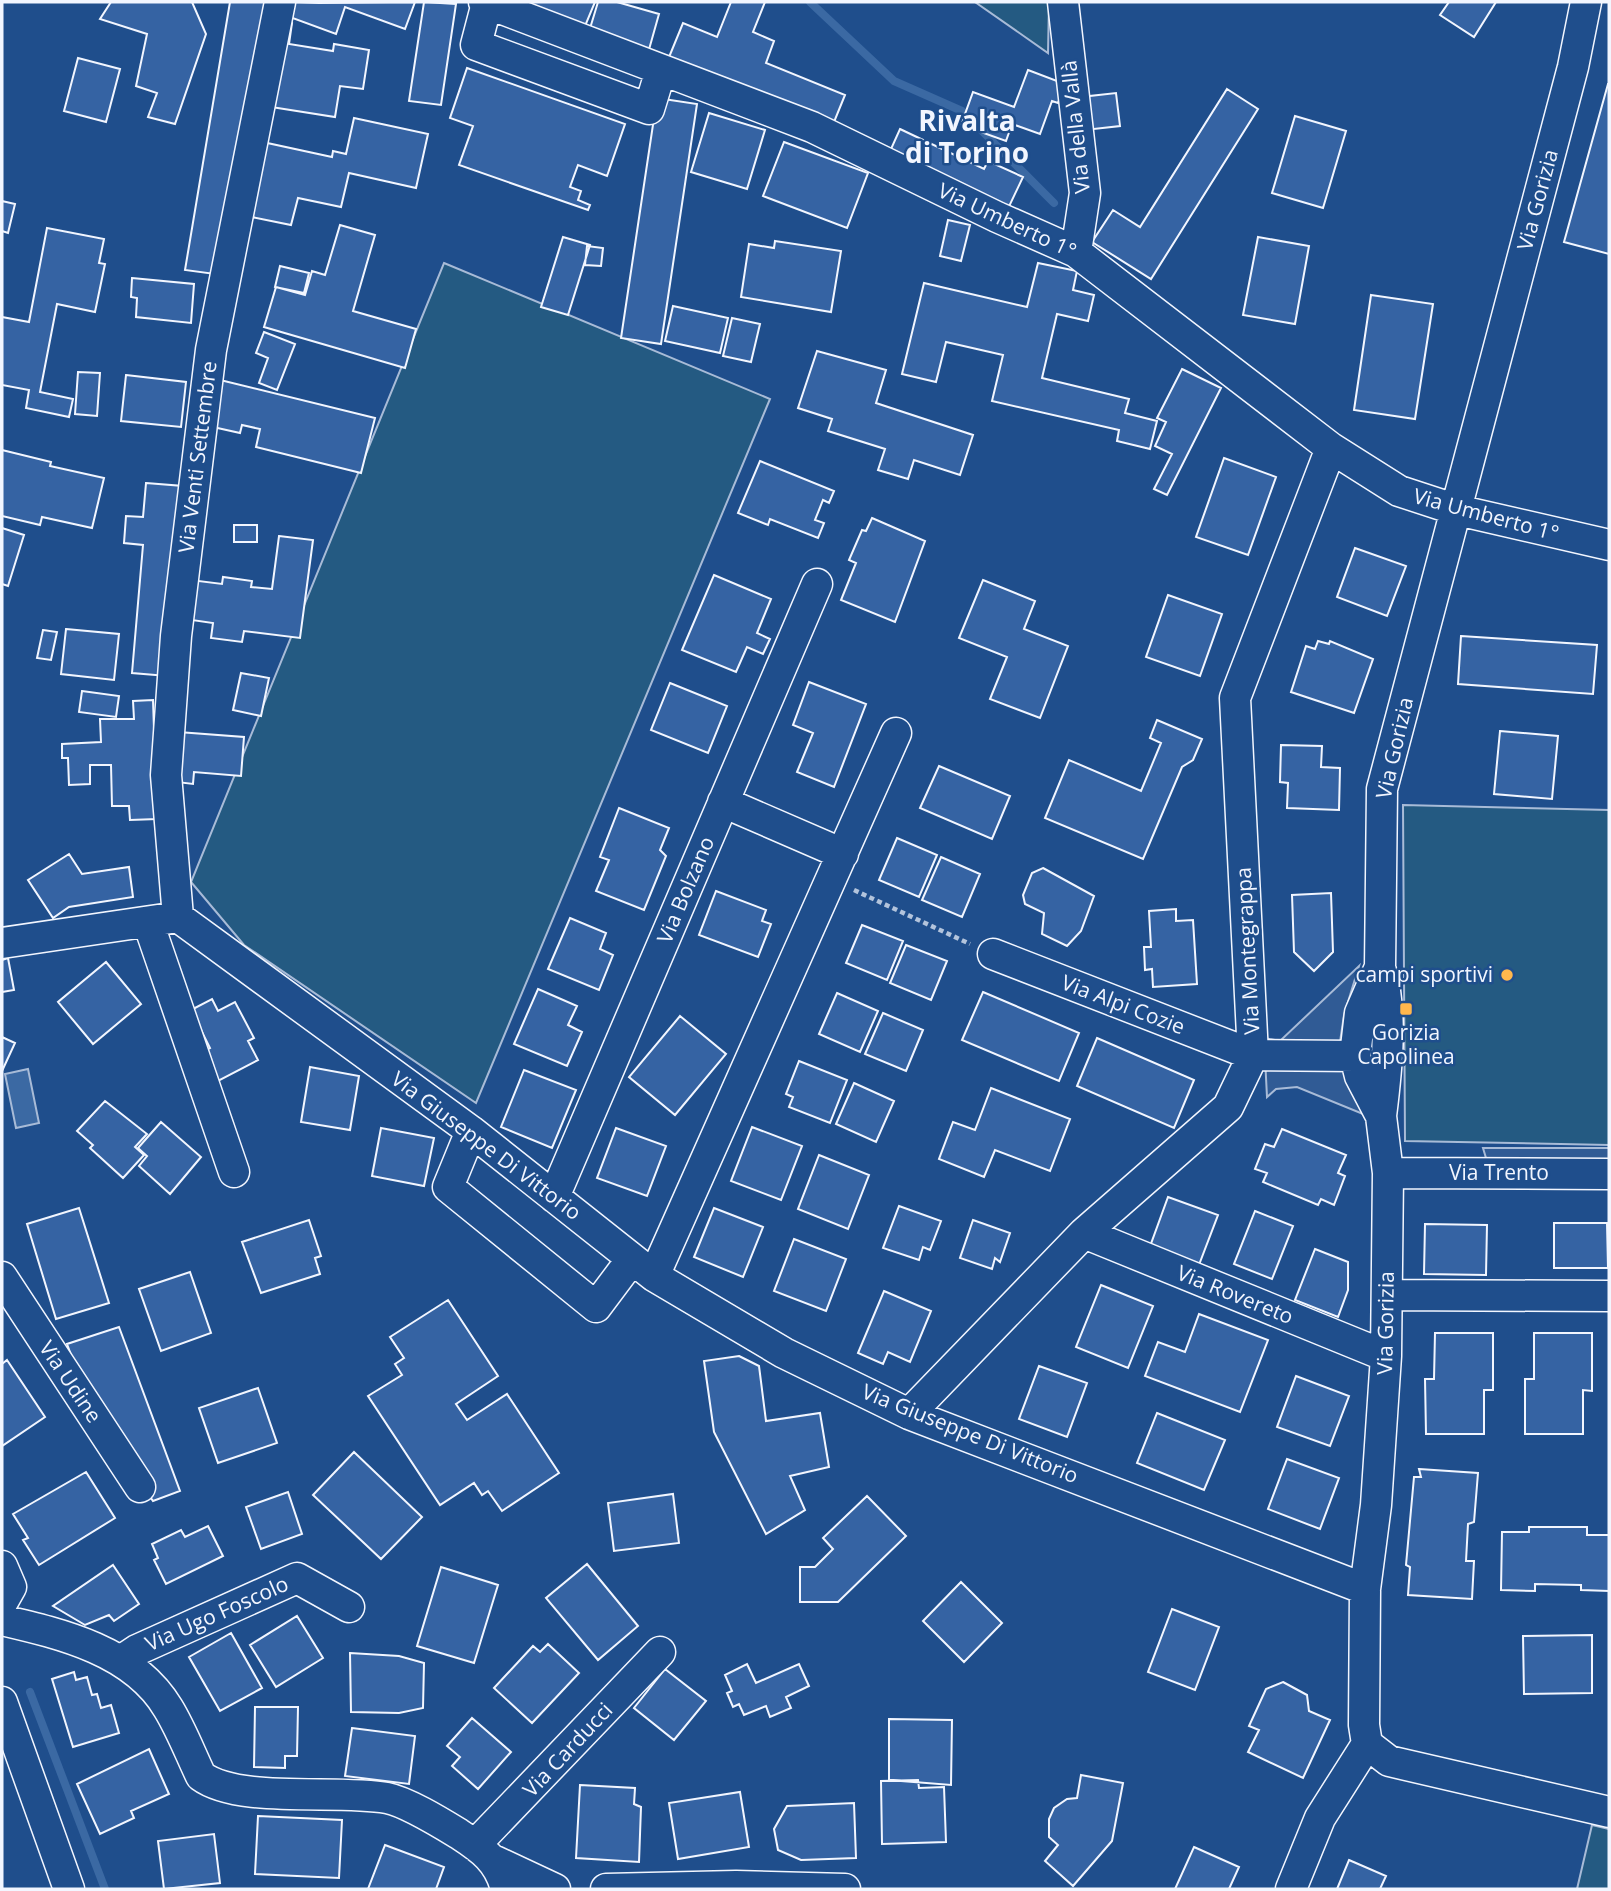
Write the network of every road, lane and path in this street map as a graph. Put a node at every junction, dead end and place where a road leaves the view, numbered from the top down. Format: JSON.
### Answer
{"nodes":[{"id":1,"x":280,"y":2,"type":"edge"},
{"id":2,"x":1063,"y":2,"type":"edge"},
{"id":3,"x":1586,"y":2,"type":"edge"},
{"id":4,"x":500,"y":5,"type":"edge"},
{"id":5,"x":662,"y":70,"type":"junction"},
{"id":6,"x":1076,"y":252,"type":"junction"},
{"id":7,"x":1331,"y":449,"type":"junction"},
{"id":8,"x":1457,"y":510,"type":"junction"},
{"id":9,"x":1609,"y":545,"type":"edge"},
{"id":10,"x":817,"y":584,"type":"dead end"},
{"id":11,"x":896,"y":733,"type":"dead end"},
{"id":12,"x":723,"y":802,"type":"junction"},
{"id":13,"x":837,"y":867,"type":"junction"},
{"id":14,"x":178,"y":917,"type":"junction"},
{"id":15,"x":148,"y":922,"type":"junction"},
{"id":16,"x":2,"y":943,"type":"edge"},
{"id":17,"x":993,"y":954,"type":"joint"},
{"id":18,"x":1380,"y":967,"type":"junction"},
{"id":19,"x":1253,"y":1055,"type":"junction"},
{"id":20,"x":1355,"y":1056,"type":"junction"},
{"id":21,"x":1381,"y":1116,"type":"junction"},
{"id":22,"x":471,"y":1131,"type":"junction"},
{"id":23,"x":234,"y":1172,"type":"dead end"},
{"id":24,"x":1388,"y":1173,"type":"junction"},
{"id":25,"x":1609,"y":1174,"type":"edge"},
{"id":26,"x":554,"y":1197,"type":"junction"},
{"id":27,"x":1084,"y":1233,"type":"junction"},
{"id":28,"x":643,"y":1268,"type":"junction"},
{"id":29,"x":2,"y":1277,"type":"edge"},
{"id":30,"x":1387,"y":1295,"type":"junction"},
{"id":31,"x":1609,"y":1296,"type":"edge"},
{"id":32,"x":1386,"y":1356,"type":"junction"},
{"id":33,"x":909,"y":1414,"type":"junction"},
{"id":34,"x":139,"y":1486,"type":"dead end"},
{"id":35,"x":2,"y":1566,"type":"edge"},
{"id":36,"x":1365,"y":1589,"type":"junction"},
{"id":37,"x":2,"y":1603,"type":"edge"},
{"id":38,"x":349,"y":1607,"type":"dead end"},
{"id":39,"x":2,"y":1620,"type":"edge"},
{"id":40,"x":660,"y":1652,"type":"dead end"},
{"id":41,"x":122,"y":1660,"type":"junction"},
{"id":42,"x":2,"y":1702,"type":"edge"},
{"id":43,"x":1367,"y":1744,"type":"junction"},
{"id":44,"x":1609,"y":1812,"type":"edge"},
{"id":45,"x":485,"y":1853,"type":"junction"},
{"id":46,"x":69,"y":1889,"type":"edge"},
{"id":47,"x":506,"y":1889,"type":"edge"},
{"id":48,"x":555,"y":1889,"type":"edge"},
{"id":49,"x":606,"y":1889,"type":"edge"},
{"id":50,"x":845,"y":1889,"type":"edge"},
{"id":51,"x":1291,"y":1889,"type":"edge"}],
"edges":[{"from":1,"to":14,"type":"street","name":"Via Venti Settembre"},
{"from":2,"to":6,"type":"street","name":"Via della Vallà"},
{"from":3,"to":8,"type":"street","name":"Via Gorizia"},
{"from":4,"to":5,"type":"street","name":"Via Umberto 1°"},
{"from":4,"to":5,"type":"street"},
{"from":5,"to":6,"type":"street","name":"Via Umberto 1°"},
{"from":6,"to":7,"type":"street","name":"Via Umberto 1°"},
{"from":7,"to":8,"type":"street","name":"Via Umberto 1°"},
{"from":7,"to":19,"type":"street","name":"Via Montegrappa"},
{"from":8,"to":9,"type":"street","name":"Via Umberto 1°"},
{"from":8,"to":18,"type":"street","name":"Via Gorizia"},
{"from":10,"to":12,"type":"street","name":"Via Bolzano"},
{"from":11,"to":13,"type":"street"},
{"from":12,"to":13,"type":"street"},
{"from":12,"to":26,"type":"street","name":"Via Bolzano"},
{"from":13,"to":17,"type":"path"},
{"from":13,"to":28,"type":"street"},
{"from":14,"to":15,"type":"street"},
{"from":14,"to":22,"type":"street","name":"Via Giuseppe Di Vittorio"},
{"from":15,"to":16,"type":"street"},
{"from":15,"to":23,"type":"street"},
{"from":17,"to":19,"type":"street","name":"Via Alpi Cozie"},
{"from":18,"to":20,"type":"street","name":"Via Gorizia"},
{"from":18,"to":21,"type":"street"},
{"from":19,"to":20,"type":"street"},
{"from":19,"to":27,"type":"street","name":"Via Montegrappa"},
{"from":20,"to":21,"type":"street","name":"Via Gorizia"},
{"from":21,"to":24,"type":"street","name":"Via Gorizia"},
{"from":22,"to":26,"type":"street","name":"Via Giuseppe Di Vittorio"},
{"from":22,"to":28,"type":"street"},
{"from":24,"to":25,"type":"street","name":"Via Trento"},
{"from":24,"to":30,"type":"street","name":"Via Gorizia"},
{"from":26,"to":28,"type":"street","name":"Via Giuseppe Di Vittorio"},
{"from":27,"to":32,"type":"street","name":"Via Rovereto"},
{"from":27,"to":33,"type":"street","name":"Via Montegrappa"},
{"from":28,"to":33,"type":"street","name":"Via Giuseppe Di Vittorio"},
{"from":29,"to":34,"type":"street","name":"Via Udine"},
{"from":30,"to":31,"type":"street"},
{"from":30,"to":32,"type":"street","name":"Via Gorizia"},
{"from":32,"to":36,"type":"street","name":"Via Gorizia"},
{"from":33,"to":36,"type":"street","name":"Via Giuseppe Di Vittorio"},
{"from":35,"to":37,"type":"street"},
{"from":36,"to":43,"type":"street"},
{"from":38,"to":41,"type":"street","name":"Via Ugo Foscolo"},
{"from":39,"to":41,"type":"street"},
{"from":40,"to":45,"type":"street","name":"Via Carducci"},
{"from":41,"to":45,"type":"street"},
{"from":42,"to":46,"type":"street"},
{"from":43,"to":44,"type":"street"},
{"from":43,"to":51,"type":"street"},
{"from":45,"to":47,"type":"street"},
{"from":45,"to":48,"type":"street"},
{"from":49,"to":50,"type":"street"}]}
